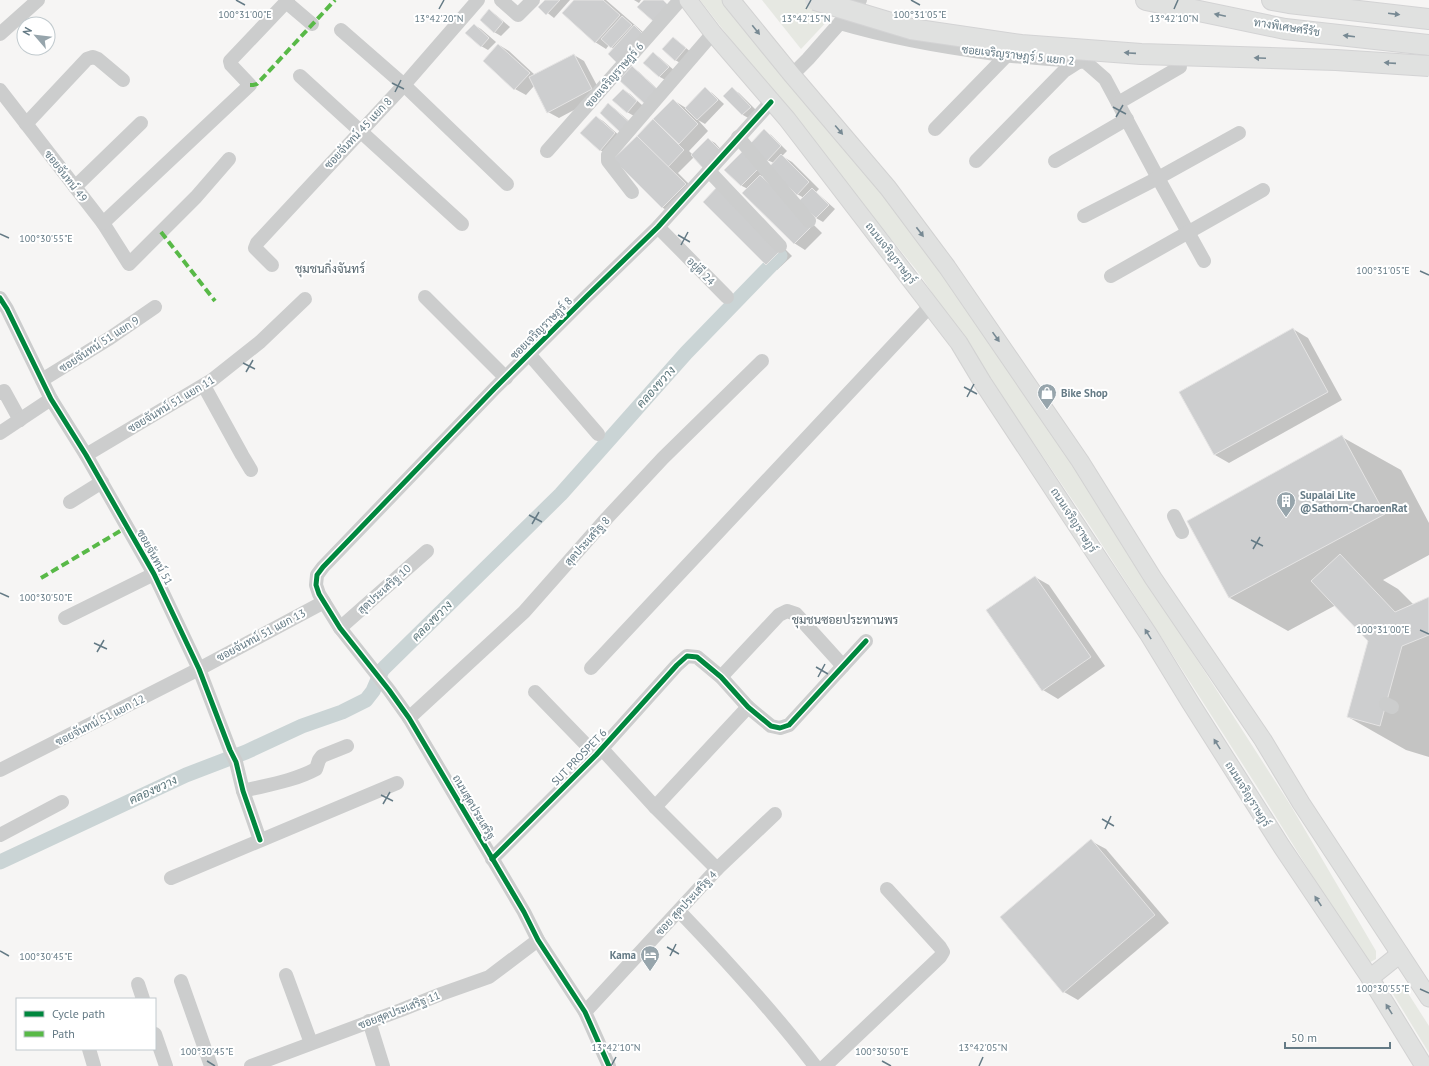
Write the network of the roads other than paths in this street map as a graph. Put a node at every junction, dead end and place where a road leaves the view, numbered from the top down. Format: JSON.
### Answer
{"nodes":[{"id":1,"x":38,"y":0,"type":"edge"},
{"id":2,"x":478,"y":0,"type":"edge"},
{"id":3,"x":501,"y":0,"type":"edge"},
{"id":4,"x":533,"y":0,"type":"edge"},
{"id":5,"x":680,"y":0,"type":"edge"},
{"id":6,"x":688,"y":0,"type":"edge"},
{"id":7,"x":731,"y":0,"type":"edge"},
{"id":8,"x":815,"y":0,"type":"edge"},
{"id":9,"x":860,"y":0,"type":"edge"},
{"id":10,"x":1146,"y":0,"type":"edge"},
{"id":11,"x":1272,"y":0,"type":"edge"},
{"id":12,"x":287,"y":1,"type":"edge"},
{"id":13,"x":1429,"y":19,"type":"edge"},
{"id":14,"x":840,"y":23,"type":"junction"},
{"id":15,"x":312,"y":24,"type":"dead end"},
{"id":16,"x":341,"y":30,"type":"dead end"},
{"id":17,"x":713,"y":33,"type":"junction"},
{"id":18,"x":0,"y":34,"type":"edge"},
{"id":19,"x":1429,"y":46,"type":"edge"},
{"id":20,"x":1008,"y":55,"type":"junction"},
{"id":21,"x":1078,"y":62,"type":"junction"},
{"id":22,"x":1429,"y":66,"type":"edge"},
{"id":23,"x":1180,"y":67,"type":"dead end"},
{"id":24,"x":792,"y":75,"type":"junction"},
{"id":25,"x":300,"y":76,"type":"dead end"},
{"id":26,"x":123,"y":80,"type":"dead end"},
{"id":27,"x":404,"y":85,"type":"junction"},
{"id":28,"x":1,"y":92,"type":"edge"},
{"id":29,"x":771,"y":102,"type":"junction"},
{"id":30,"x":1118,"y":103,"type":"junction"},
{"id":31,"x":1127,"y":120,"type":"junction"},
{"id":32,"x":141,"y":123,"type":"dead end"},
{"id":33,"x":26,"y":124,"type":"junction"},
{"id":34,"x":935,"y":129,"type":"dead end"},
{"id":35,"x":360,"y":131,"type":"junction"},
{"id":36,"x":1239,"y":133,"type":"dead end"},
{"id":37,"x":738,"y":137,"type":"junction"},
{"id":38,"x":547,"y":151,"type":"dead end"},
{"id":39,"x":229,"y":159,"type":"dead end"},
{"id":40,"x":976,"y":161,"type":"dead end"},
{"id":41,"x":1055,"y":162,"type":"dead end"},
{"id":42,"x":709,"y":171,"type":"junction"},
{"id":43,"x":1158,"y":178,"type":"junction"},
{"id":44,"x":507,"y":184,"type":"dead end"},
{"id":45,"x":75,"y":187,"type":"junction"},
{"id":46,"x":1263,"y":190,"type":"dead end"},
{"id":47,"x":632,"y":192,"type":"dead end"},
{"id":48,"x":1084,"y":216,"type":"dead end"},
{"id":49,"x":809,"y":221,"type":"dead end"},
{"id":50,"x":103,"y":224,"type":"junction"},
{"id":51,"x":462,"y":224,"type":"dead end"},
{"id":52,"x":658,"y":227,"type":"junction"},
{"id":53,"x":1187,"y":233,"type":"junction"},
{"id":54,"x":780,"y":246,"type":"dead end"},
{"id":55,"x":1204,"y":261,"type":"dead end"},
{"id":56,"x":272,"y":265,"type":"dead end"},
{"id":57,"x":1111,"y":276,"type":"dead end"},
{"id":58,"x":425,"y":297,"type":"dead end"},
{"id":59,"x":727,"y":297,"type":"dead end"},
{"id":60,"x":0,"y":298,"type":"edge"},
{"id":61,"x":305,"y":299,"type":"dead end"},
{"id":62,"x":931,"y":305,"type":"junction"},
{"id":63,"x":155,"y":307,"type":"dead end"},
{"id":64,"x":529,"y":354,"type":"junction"},
{"id":65,"x":762,"y":362,"type":"dead end"},
{"id":66,"x":506,"y":378,"type":"junction"},
{"id":67,"x":42,"y":380,"type":"junction"},
{"id":68,"x":204,"y":386,"type":"junction"},
{"id":69,"x":0,"y":393,"type":"edge"},
{"id":70,"x":51,"y":399,"type":"junction"},
{"id":71,"x":20,"y":420,"type":"junction"},
{"id":72,"x":0,"y":433,"type":"edge"},
{"id":73,"x":598,"y":434,"type":"dead end"},
{"id":74,"x":86,"y":455,"type":"junction"},
{"id":75,"x":251,"y":470,"type":"dead end"},
{"id":76,"x":102,"y":482,"type":"junction"},
{"id":77,"x":70,"y":502,"type":"dead end"},
{"id":78,"x":1174,"y":516,"type":"dead end"},
{"id":79,"x":1182,"y":532,"type":"dead end"},
{"id":80,"x":427,"y":551,"type":"dead end"},
{"id":81,"x":323,"y":567,"type":"joint"},
{"id":82,"x":154,"y":574,"type":"junction"},
{"id":83,"x":324,"y":602,"type":"junction"},
{"id":84,"x":65,"y":618,"type":"dead end"},
{"id":85,"x":340,"y":628,"type":"junction"},
{"id":86,"x":866,"y":641,"type":"dead end"},
{"id":87,"x":843,"y":666,"type":"junction"},
{"id":88,"x":591,"y":668,"type":"dead end"},
{"id":89,"x":199,"y":669,"type":"junction"},
{"id":90,"x":721,"y":677,"type":"junction"},
{"id":91,"x":535,"y":692,"type":"dead end"},
{"id":92,"x":748,"y":707,"type":"junction"},
{"id":93,"x":409,"y":718,"type":"junction"},
{"id":94,"x":347,"y":746,"type":"dead end"},
{"id":95,"x":599,"y":752,"type":"junction"},
{"id":96,"x":0,"y":770,"type":"edge"},
{"id":97,"x":397,"y":783,"type":"dead end"},
{"id":98,"x":243,"y":791,"type":"junction"},
{"id":99,"x":62,"y":802,"type":"dead end"},
{"id":100,"x":655,"y":807,"type":"junction"},
{"id":101,"x":775,"y":814,"type":"dead end"},
{"id":102,"x":0,"y":835,"type":"edge"},
{"id":103,"x":260,"y":840,"type":"junction"},
{"id":104,"x":492,"y":859,"type":"junction"},
{"id":105,"x":717,"y":870,"type":"junction"},
{"id":106,"x":172,"y":878,"type":"dead end"},
{"id":107,"x":887,"y":889,"type":"dead end"},
{"id":108,"x":679,"y":911,"type":"junction"},
{"id":109,"x":538,"y":940,"type":"junction"},
{"id":110,"x":1400,"y":954,"type":"junction"},
{"id":111,"x":286,"y":975,"type":"dead end"},
{"id":112,"x":1370,"y":978,"type":"junction"},
{"id":113,"x":181,"y":981,"type":"dead end"},
{"id":114,"x":138,"y":984,"type":"dead end"},
{"id":115,"x":143,"y":998,"type":"edge"},
{"id":116,"x":1429,"y":998,"type":"edge"},
{"id":117,"x":585,"y":1012,"type":"junction"},
{"id":118,"x":369,"y":1021,"type":"junction"},
{"id":119,"x":156,"y":1037,"type":"edge"},
{"id":120,"x":311,"y":1043,"type":"junction"},
{"id":121,"x":89,"y":1050,"type":"edge"},
{"id":122,"x":94,"y":1066,"type":"edge"},
{"id":123,"x":166,"y":1066,"type":"edge"},
{"id":124,"x":211,"y":1066,"type":"edge"},
{"id":125,"x":251,"y":1066,"type":"edge"},
{"id":126,"x":383,"y":1066,"type":"edge"},
{"id":127,"x":609,"y":1066,"type":"edge"},
{"id":128,"x":815,"y":1066,"type":"edge"},
{"id":129,"x":825,"y":1066,"type":"edge"},
{"id":130,"x":1424,"y":1066,"type":"edge"}],
"edges":[{"from":1,"to":18,"type":"street"},
{"from":2,"to":27,"type":"street","name":"ซอยจันทน์ 45 แยก 8"},
{"from":3,"to":4,"type":"street"},
{"from":5,"to":38,"type":"street","name":"ซอยเจริญราษฎร์ 6"},
{"from":6,"to":17,"type":"main road","name":"ถนนเจริญราษฎร์"},
{"from":7,"to":24,"type":"main road","one_way":true},
{"from":22,"to":8,"type":"highway","one_way":true,"bridge":true},
{"from":9,"to":14,"type":"street"},
{"from":19,"to":10,"type":"highway","name":"ทางพิเศษศรีรัช","one_way":true},
{"from":11,"to":13,"type":"highway","one_way":true},
{"from":12,"to":15,"type":"street"},
{"from":12,"to":50,"type":"street"},
{"from":14,"to":20,"type":"street","name":"ซอยเจริญราษฎร์ 5 แยก 2"},
{"from":14,"to":24,"type":"street"},
{"from":16,"to":27,"type":"street"},
{"from":17,"to":29,"type":"main road","name":"ถนนเจริญราษฎร์"},
{"from":17,"to":47,"type":"street"},
{"from":20,"to":21,"type":"street","name":"ซอยเจริญราษฎร์ 5 แยก 2"},
{"from":20,"to":34,"type":"street"},
{"from":21,"to":30,"type":"street","name":"ซอยเจริญราษฎร์ 5 แยก 2"},
{"from":21,"to":40,"type":"street"},
{"from":23,"to":30,"type":"street"},
{"from":24,"to":110,"type":"main road","one_way":true},
{"from":25,"to":35,"type":"street"},
{"from":26,"to":33,"type":"street"},
{"from":27,"to":35,"type":"street","name":"ซอยจันทน์ 45 แยก 8"},
{"from":27,"to":44,"type":"street"},
{"from":28,"to":33,"type":"street","name":"ซอยจันทน์ 49"},
{"from":29,"to":37,"type":"street","name":"ซอยเจริญราษฎร์ 8"},
{"from":29,"to":62,"type":"main road","name":"ถนนเจริญราษฎร์"},
{"from":30,"to":31,"type":"street","name":"ซอยเจริญราษฎร์ 5 แยก 2"},
{"from":31,"to":41,"type":"street"},
{"from":31,"to":43,"type":"street","name":"ซอยเจริญราษฎร์ 5 แยก 2"},
{"from":32,"to":45,"type":"street"},
{"from":33,"to":45,"type":"street","name":"ซอยจันทน์ 49"},
{"from":35,"to":51,"type":"street"},
{"from":35,"to":56,"type":"street","name":"ซอยจันทน์ 45 แยก 8"},
{"from":36,"to":43,"type":"street"},
{"from":37,"to":42,"type":"street","name":"ซอยเจริญราษฎร์ 8"},
{"from":37,"to":49,"type":"street"},
{"from":39,"to":50,"type":"street","name":"ซอยจันทน์ 49"},
{"from":42,"to":52,"type":"street","name":"ซอยเจริญราษฎร์ 8"},
{"from":42,"to":54,"type":"street"},
{"from":43,"to":48,"type":"street"},
{"from":43,"to":53,"type":"street","name":"ซอยเจริญราษฎร์ 5 แยก 2"},
{"from":45,"to":50,"type":"street","name":"ซอยจันทน์ 49"},
{"from":46,"to":53,"type":"street"},
{"from":52,"to":59,"type":"street","name":"อยู่ดี 24"},
{"from":52,"to":64,"type":"street","name":"ซอยเจริญราษฎร์ 8"},
{"from":53,"to":55,"type":"street","name":"ซอยเจริญราษฎร์ 5 แยก 2"},
{"from":53,"to":57,"type":"street"},
{"from":58,"to":66,"type":"street"},
{"from":60,"to":67,"type":"street","name":"ซอยจันทน์ 51"},
{"from":61,"to":68,"type":"street","name":"ซอยจันทน์ 51 แยก 11"},
{"from":62,"to":88,"type":"street"},
{"from":112,"to":62,"type":"main road","name":"ถนนเจริญราษฎร์","one_way":true},
{"from":63,"to":67,"type":"street","name":"ซอยจันทน์ 51 แยก 9"},
{"from":64,"to":66,"type":"street","name":"ซอยเจริญราษฎร์ 8"},
{"from":64,"to":73,"type":"street"},
{"from":65,"to":93,"type":"street","name":"สุดประเสริฐ 8"},
{"from":66,"to":81,"type":"street","name":"ซอยเจริญราษฎร์ 8"},
{"from":67,"to":70,"type":"street","name":"ซอยจันทน์ 51"},
{"from":68,"to":74,"type":"street","name":"ซอยจันทน์ 51 แยก 11"},
{"from":68,"to":75,"type":"street"},
{"from":69,"to":71,"type":"street"},
{"from":70,"to":71,"type":"street"},
{"from":70,"to":74,"type":"street","name":"ซอยจันทน์ 51"},
{"from":71,"to":72,"type":"street"},
{"from":74,"to":76,"type":"street","name":"ซอยจันทน์ 51"},
{"from":76,"to":77,"type":"street"},
{"from":76,"to":82,"type":"street","name":"ซอยจันทน์ 51"},
{"from":78,"to":79,"type":"street"},
{"from":80,"to":85,"type":"street","name":"สุดประเสริฐ 10"},
{"from":81,"to":83,"type":"street","name":"ถนนสุดประเสริฐ"},
{"from":82,"to":84,"type":"street"},
{"from":82,"to":89,"type":"street","name":"ซอยจันทน์ 51"},
{"from":83,"to":85,"type":"street","name":"ถนนสุดประเสริฐ"},
{"from":83,"to":89,"type":"street","name":"ซอยจันทน์ 51 แยก 13"},
{"from":85,"to":93,"type":"street","name":"ถนนสุดประเสริฐ"},
{"from":86,"to":87,"type":"street","name":"SUT PROSPET 6"},
{"from":87,"to":90,"type":"street"},
{"from":87,"to":92,"type":"street","name":"SUT PROSPET 6"},
{"from":89,"to":96,"type":"street","name":"ซอยจันทน์ 51 แยก 12"},
{"from":89,"to":98,"type":"street","name":"ซอยจันทน์ 51"},
{"from":90,"to":92,"type":"street","name":"SUT PROSPET 6"},
{"from":90,"to":95,"type":"street","name":"SUT PROSPET 6"},
{"from":91,"to":95,"type":"street"},
{"from":92,"to":100,"type":"street"},
{"from":93,"to":104,"type":"street","name":"ถนนสุดประเสริฐ"},
{"from":94,"to":98,"type":"street"},
{"from":95,"to":100,"type":"street"},
{"from":95,"to":104,"type":"street","name":"SUT PROSPET 6"},
{"from":97,"to":103,"type":"street"},
{"from":98,"to":103,"type":"street","name":"ซอยจันทน์ 51"},
{"from":99,"to":102,"type":"street"},
{"from":100,"to":105,"type":"street"},
{"from":101,"to":105,"type":"street","name":"ซอย สุดประเสริฐ 4"},
{"from":103,"to":106,"type":"street"},
{"from":104,"to":109,"type":"street","name":"ถนนสุดประเสริฐ"},
{"from":105,"to":108,"type":"street","name":"ซอย สุดประเสริฐ 4"},
{"from":107,"to":129,"type":"street"},
{"from":108,"to":117,"type":"street","name":"ซอย สุดประเสริฐ 4"},
{"from":108,"to":128,"type":"street"},
{"from":109,"to":117,"type":"street","name":"ถนนสุดประเสริฐ"},
{"from":109,"to":118,"type":"street","name":"ซอยสุดประเสริฐ 11"},
{"from":110,"to":112,"type":"main road"},
{"from":110,"to":116,"type":"main road"},
{"from":111,"to":120,"type":"street"},
{"from":130,"to":112,"type":"main road","name":"ถนนเจริญราษฎร์","one_way":true},
{"from":113,"to":124,"type":"street"},
{"from":114,"to":115,"type":"street"},
{"from":117,"to":127,"type":"street","name":"ถนนสุดประเสริฐ"},
{"from":118,"to":120,"type":"street","name":"ซอยสุดประเสริฐ 11"},
{"from":118,"to":126,"type":"street"},
{"from":119,"to":123,"type":"street"},
{"from":120,"to":125,"type":"street","name":"ซอยสุดประเสริฐ 11"},
{"from":121,"to":122,"type":"street"}]}
